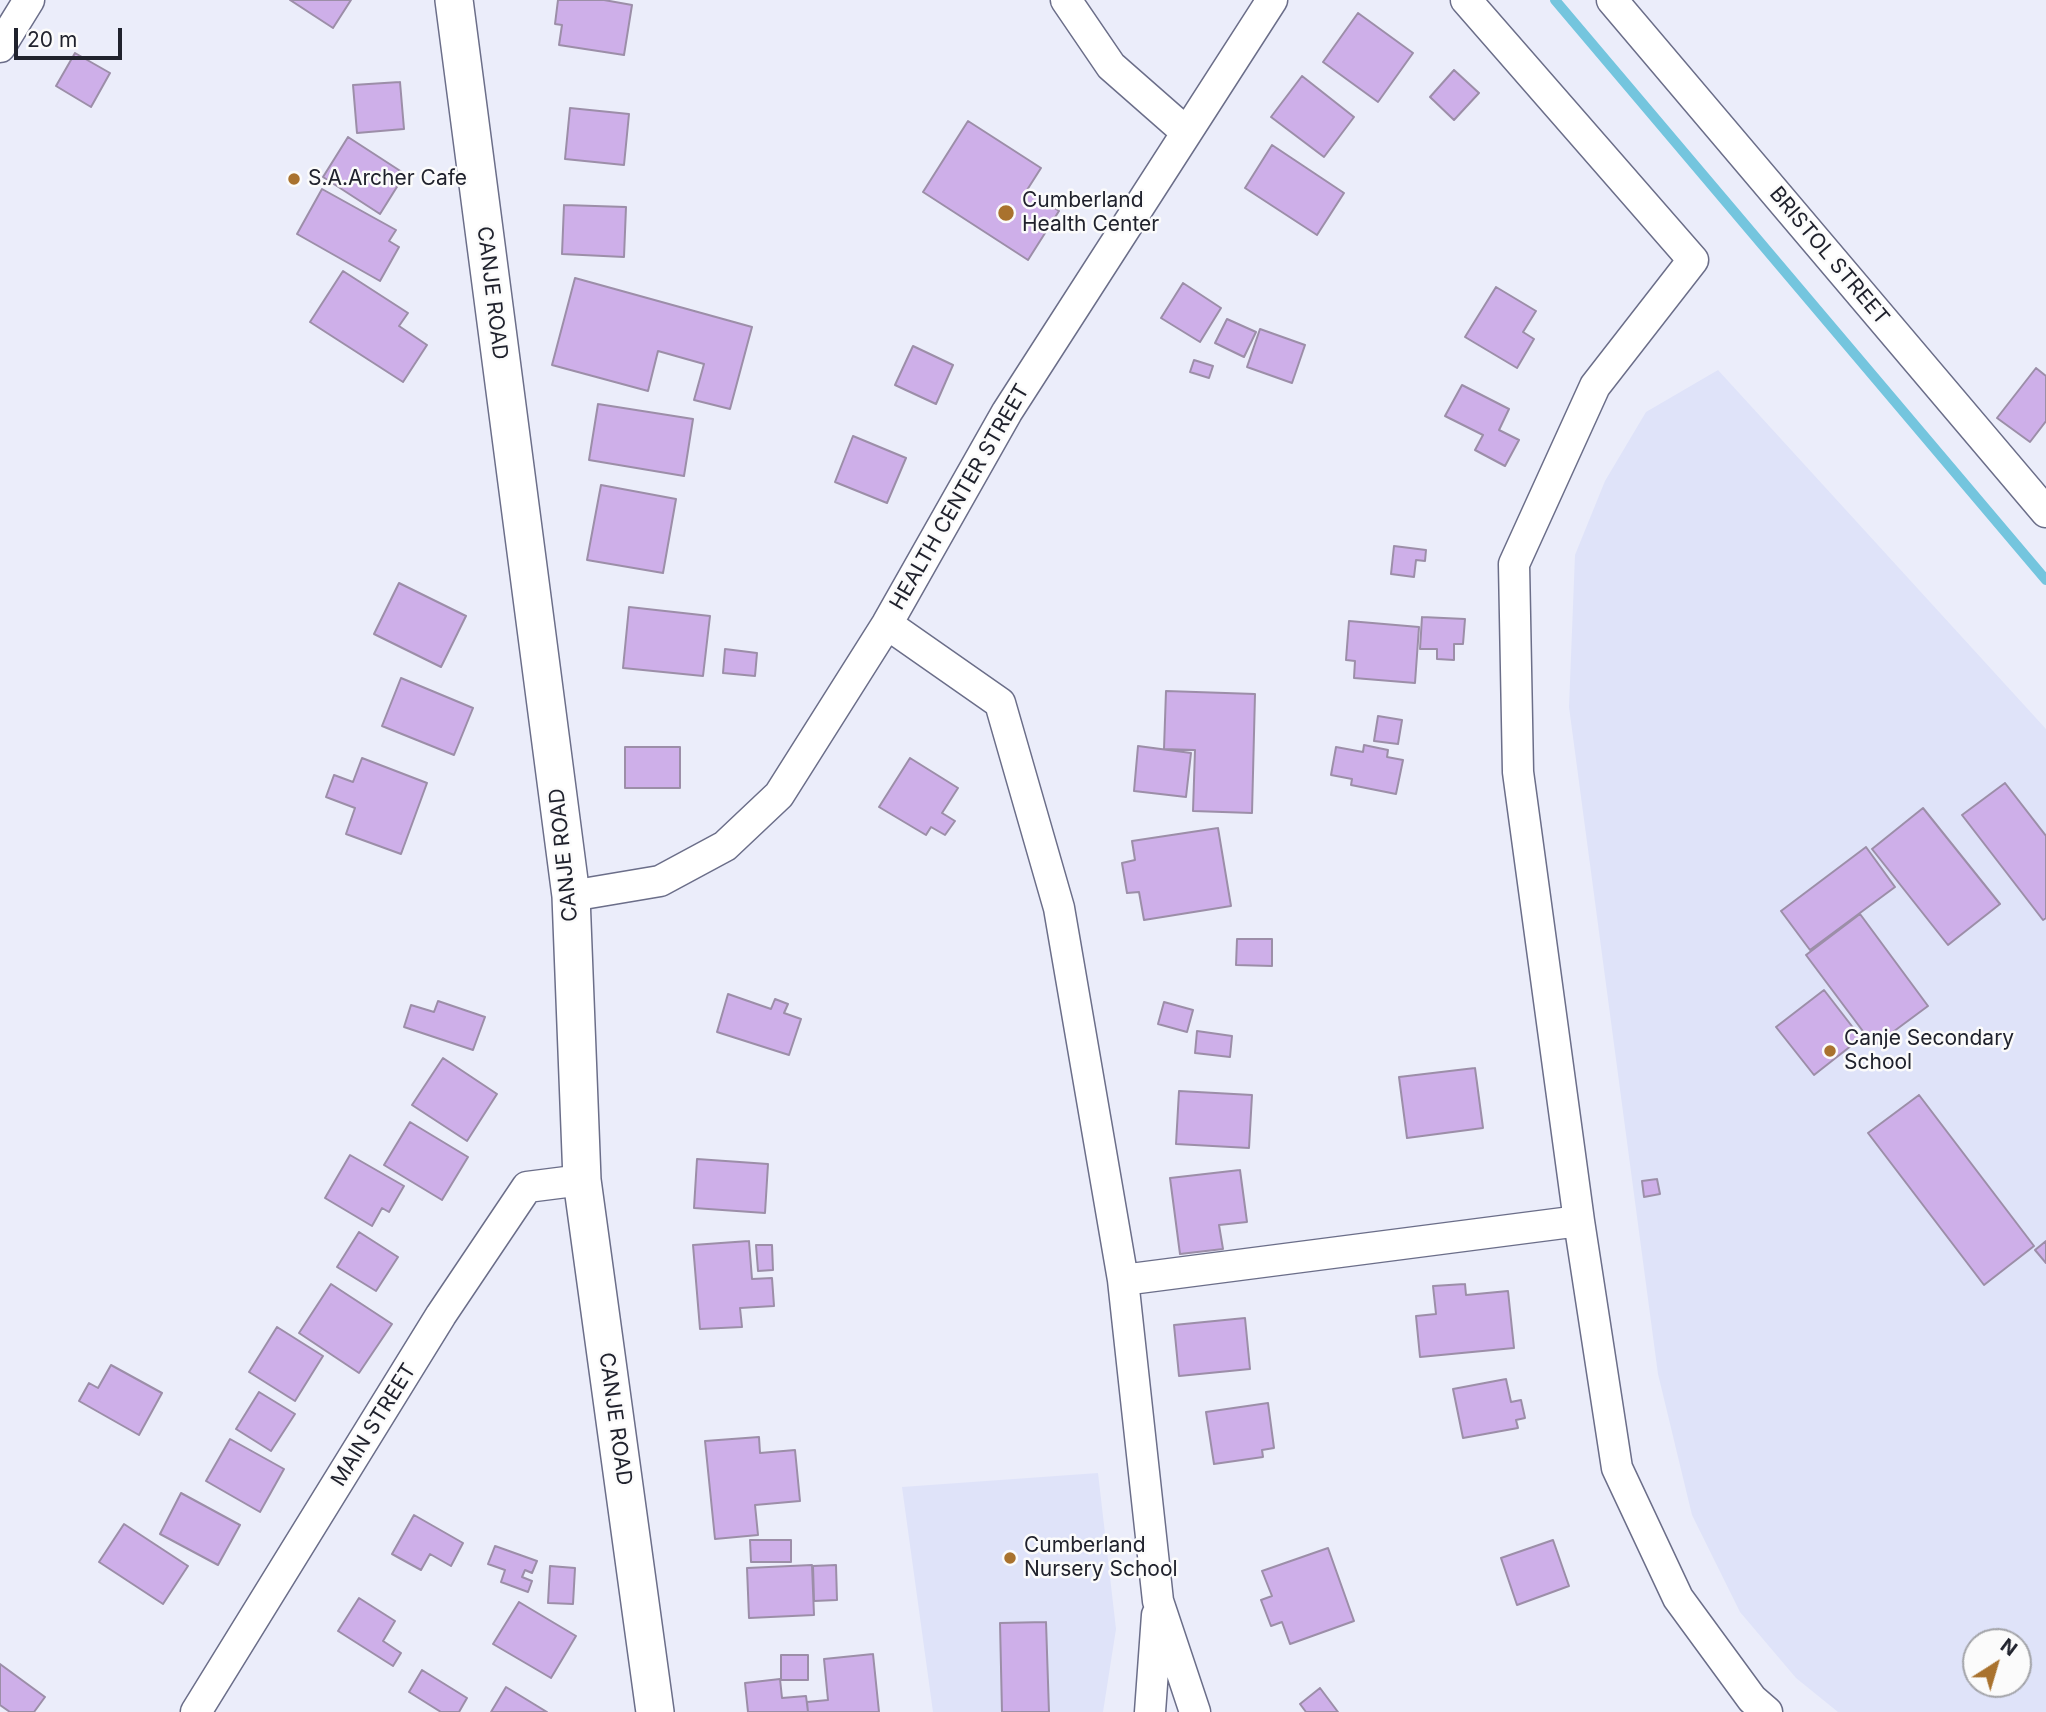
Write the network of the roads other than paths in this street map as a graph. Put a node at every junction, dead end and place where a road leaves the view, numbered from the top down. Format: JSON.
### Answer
{"nodes":[{"id":1,"x":29,"y":0,"type":"edge"},
{"id":2,"x":454,"y":0,"type":"edge"},
{"id":3,"x":1066,"y":0,"type":"edge"},
{"id":4,"x":1272,"y":0,"type":"edge"},
{"id":5,"x":1466,"y":0,"type":"edge"},
{"id":6,"x":1612,"y":0,"type":"edge"},
{"id":7,"x":0,"y":47,"type":"edge"},
{"id":8,"x":1185,"y":131,"type":"junction"},
{"id":9,"x":2046,"y":512,"type":"edge"},
{"id":10,"x":887,"y":624,"type":"junction"},
{"id":11,"x":571,"y":896,"type":"junction"},
{"id":12,"x":582,"y":1180,"type":"junction"},
{"id":13,"x":1579,"y":1221,"type":"junction"},
{"id":14,"x":1123,"y":1280,"type":"junction"},
{"id":15,"x":1158,"y":1601,"type":"junction"},
{"id":16,"x":196,"y":1712,"type":"edge"},
{"id":17,"x":655,"y":1712,"type":"edge"},
{"id":18,"x":1150,"y":1712,"type":"edge"},
{"id":19,"x":1195,"y":1712,"type":"edge"},
{"id":20,"x":1767,"y":1712,"type":"edge"}],
"edges":[{"from":1,"to":7,"type":"street"},
{"from":2,"to":11,"type":"street","name":"CANJE ROAD"},
{"from":3,"to":8,"type":"street"},
{"from":4,"to":8,"type":"street","name":"HEALTH CENTER STREET"},
{"from":5,"to":13,"type":"street"},
{"from":6,"to":9,"type":"street","name":"BRISTOL STREET"},
{"from":8,"to":10,"type":"street","name":"HEALTH CENTER STREET"},
{"from":10,"to":11,"type":"street","name":"HEALTH CENTER STREET"},
{"from":10,"to":14,"type":"street"},
{"from":11,"to":12,"type":"street","name":"CANJE ROAD"},
{"from":12,"to":16,"type":"street","name":"MAIN STREET"},
{"from":12,"to":17,"type":"street","name":"CANJE ROAD"},
{"from":13,"to":14,"type":"street"},
{"from":13,"to":20,"type":"street"},
{"from":14,"to":15,"type":"street"},
{"from":15,"to":18,"type":"street"},
{"from":15,"to":19,"type":"street"}]}
